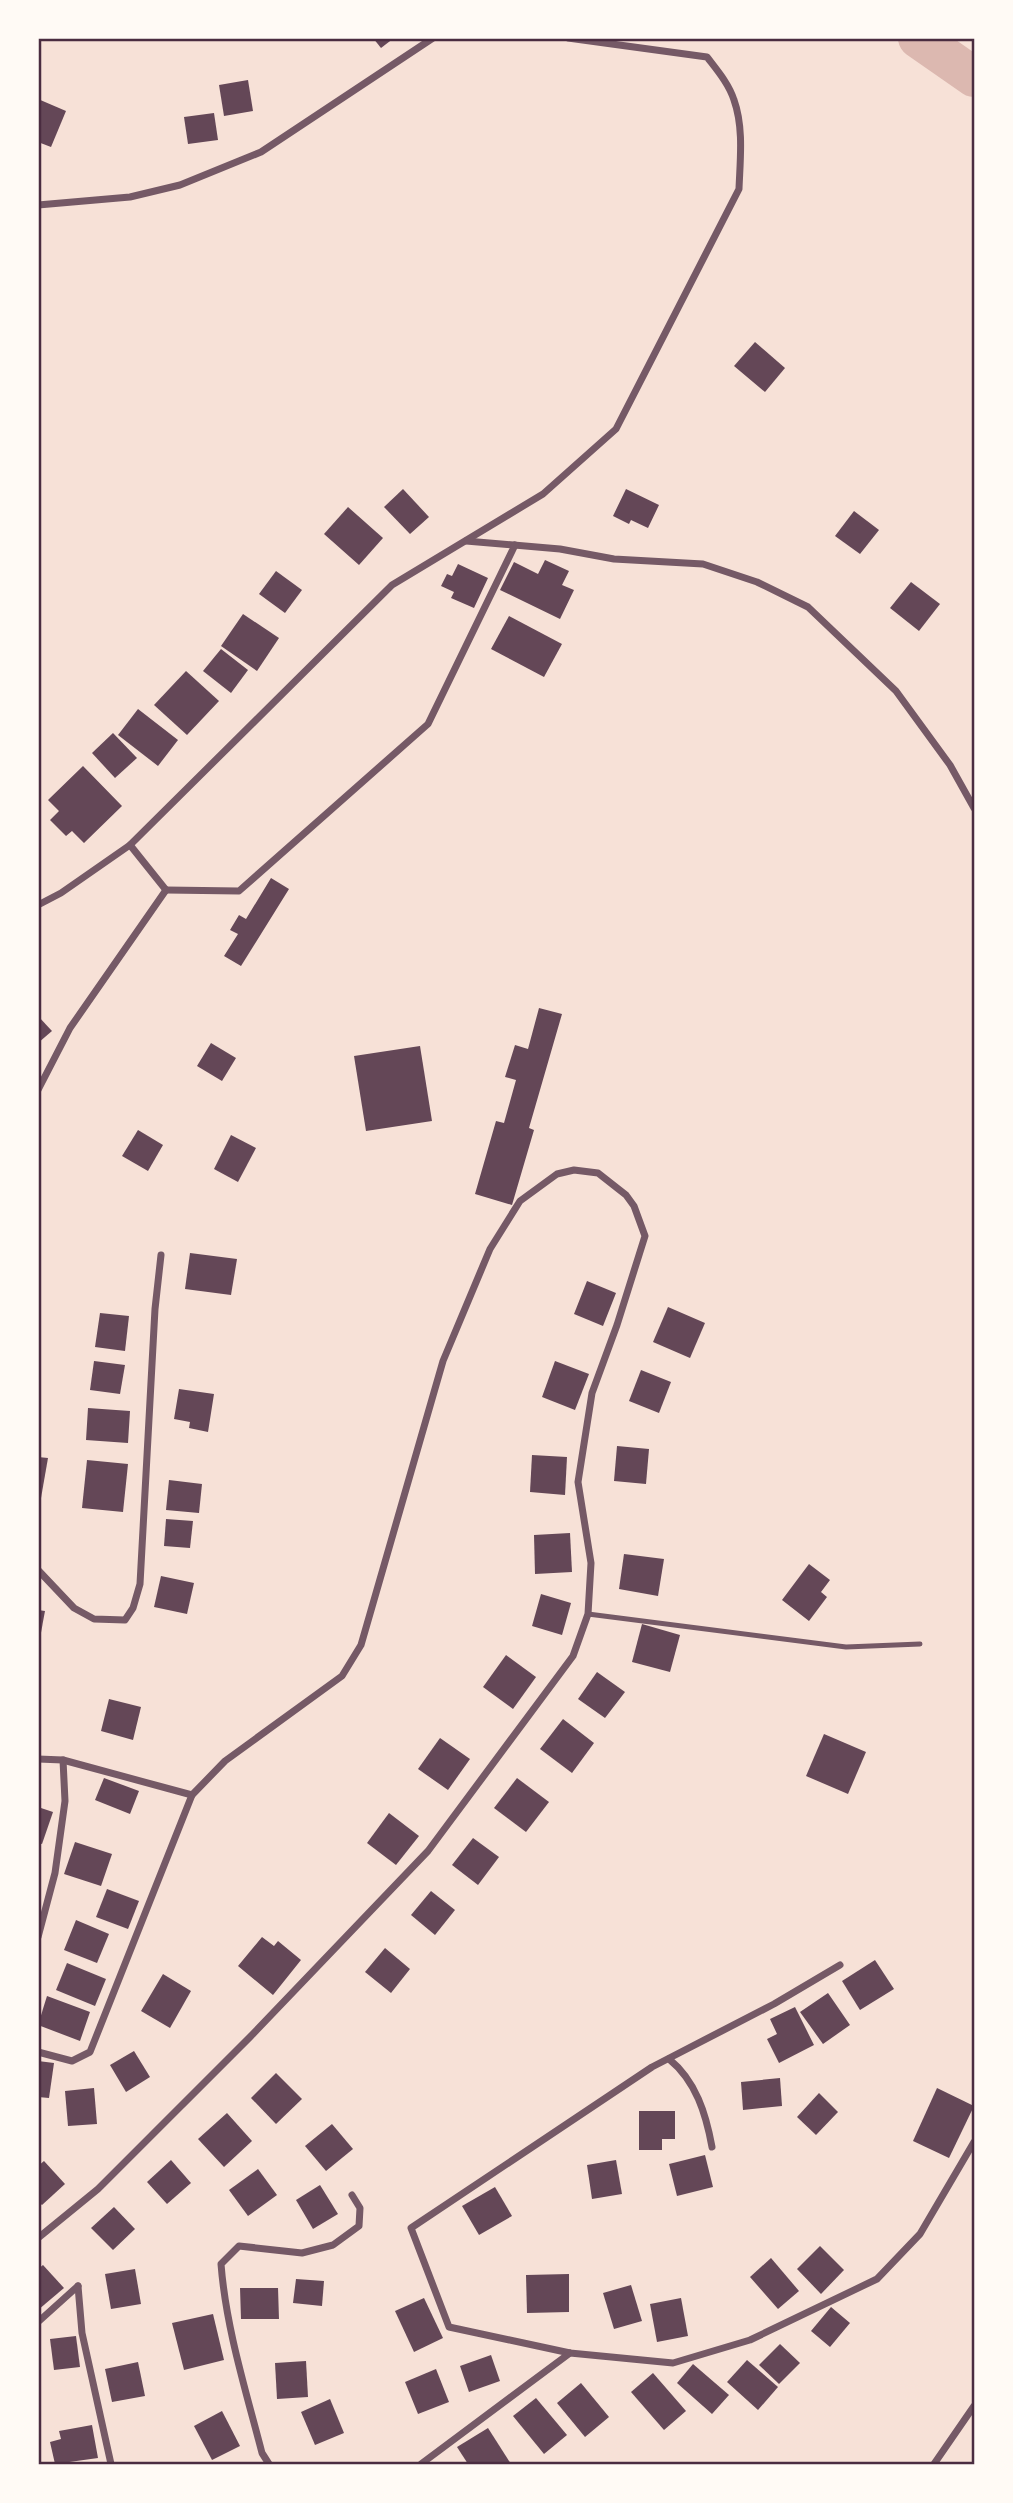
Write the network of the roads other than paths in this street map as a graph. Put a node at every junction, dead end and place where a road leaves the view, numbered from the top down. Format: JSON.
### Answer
{"nodes":[{"id":1,"x":433,"y":38,"type":"edge"},
{"id":2,"x":568,"y":38,"type":"edge"},
{"id":3,"x":38,"y":205,"type":"edge"},
{"id":4,"x":466,"y":541,"type":"junction"},
{"id":5,"x":515,"y":545,"type":"junction"},
{"id":6,"x":975,"y":808,"type":"edge"},
{"id":7,"x":130,"y":845,"type":"junction"},
{"id":8,"x":166,"y":890,"type":"junction"},
{"id":9,"x":38,"y":905,"type":"edge"},
{"id":10,"x":38,"y":1090,"type":"edge"},
{"id":11,"x":161,"y":1255,"type":"dead end"},
{"id":12,"x":38,"y":1570,"type":"edge"},
{"id":13,"x":588,"y":1614,"type":"junction"},
{"id":14,"x":920,"y":1644,"type":"dead end"},
{"id":15,"x":38,"y":1759,"type":"edge"},
{"id":16,"x":63,"y":1760,"type":"junction"},
{"id":17,"x":192,"y":1795,"type":"junction"},
{"id":18,"x":38,"y":1937,"type":"edge"},
{"id":19,"x":840,"y":1965,"type":"dead end"},
{"id":20,"x":38,"y":2052,"type":"edge"},
{"id":21,"x":669,"y":2059,"type":"junction"},
{"id":22,"x":975,"y":2142,"type":"edge"},
{"id":23,"x":712,"y":2147,"type":"dead end"},
{"id":24,"x":352,"y":2195,"type":"dead end"},
{"id":25,"x":38,"y":2238,"type":"edge"},
{"id":26,"x":38,"y":2322,"type":"edge"},
{"id":27,"x":570,"y":2354,"type":"junction"},
{"id":28,"x":975,"y":2406,"type":"edge"},
{"id":29,"x":111,"y":2465,"type":"edge"},
{"id":30,"x":269,"y":2465,"type":"edge"},
{"id":31,"x":421,"y":2465,"type":"edge"},
{"id":32,"x":934,"y":2465,"type":"edge"}],
"edges":[{"from":1,"to":3,"type":"street"},
{"from":2,"to":4,"type":"street"},
{"from":4,"to":5,"type":"street"},
{"from":4,"to":7,"type":"street"},
{"from":5,"to":6,"type":"street"},
{"from":5,"to":8,"type":"street"},
{"from":7,"to":8,"type":"street"},
{"from":7,"to":9,"type":"street"},
{"from":8,"to":10,"type":"street"},
{"from":11,"to":12,"type":"street"},
{"from":13,"to":14,"type":"lane"},
{"from":13,"to":17,"type":"street"},
{"from":13,"to":25,"type":"street"},
{"from":15,"to":16,"type":"street"},
{"from":16,"to":17,"type":"street"},
{"from":16,"to":18,"type":"street"},
{"from":17,"to":20,"type":"street"},
{"from":19,"to":21,"type":"street"},
{"from":21,"to":23,"type":"street"},
{"from":21,"to":27,"type":"street"},
{"from":22,"to":27,"type":"street"},
{"from":24,"to":30,"type":"street"},
{"from":26,"to":29,"type":"street"},
{"from":27,"to":31,"type":"street"},
{"from":28,"to":32,"type":"street"}]}
